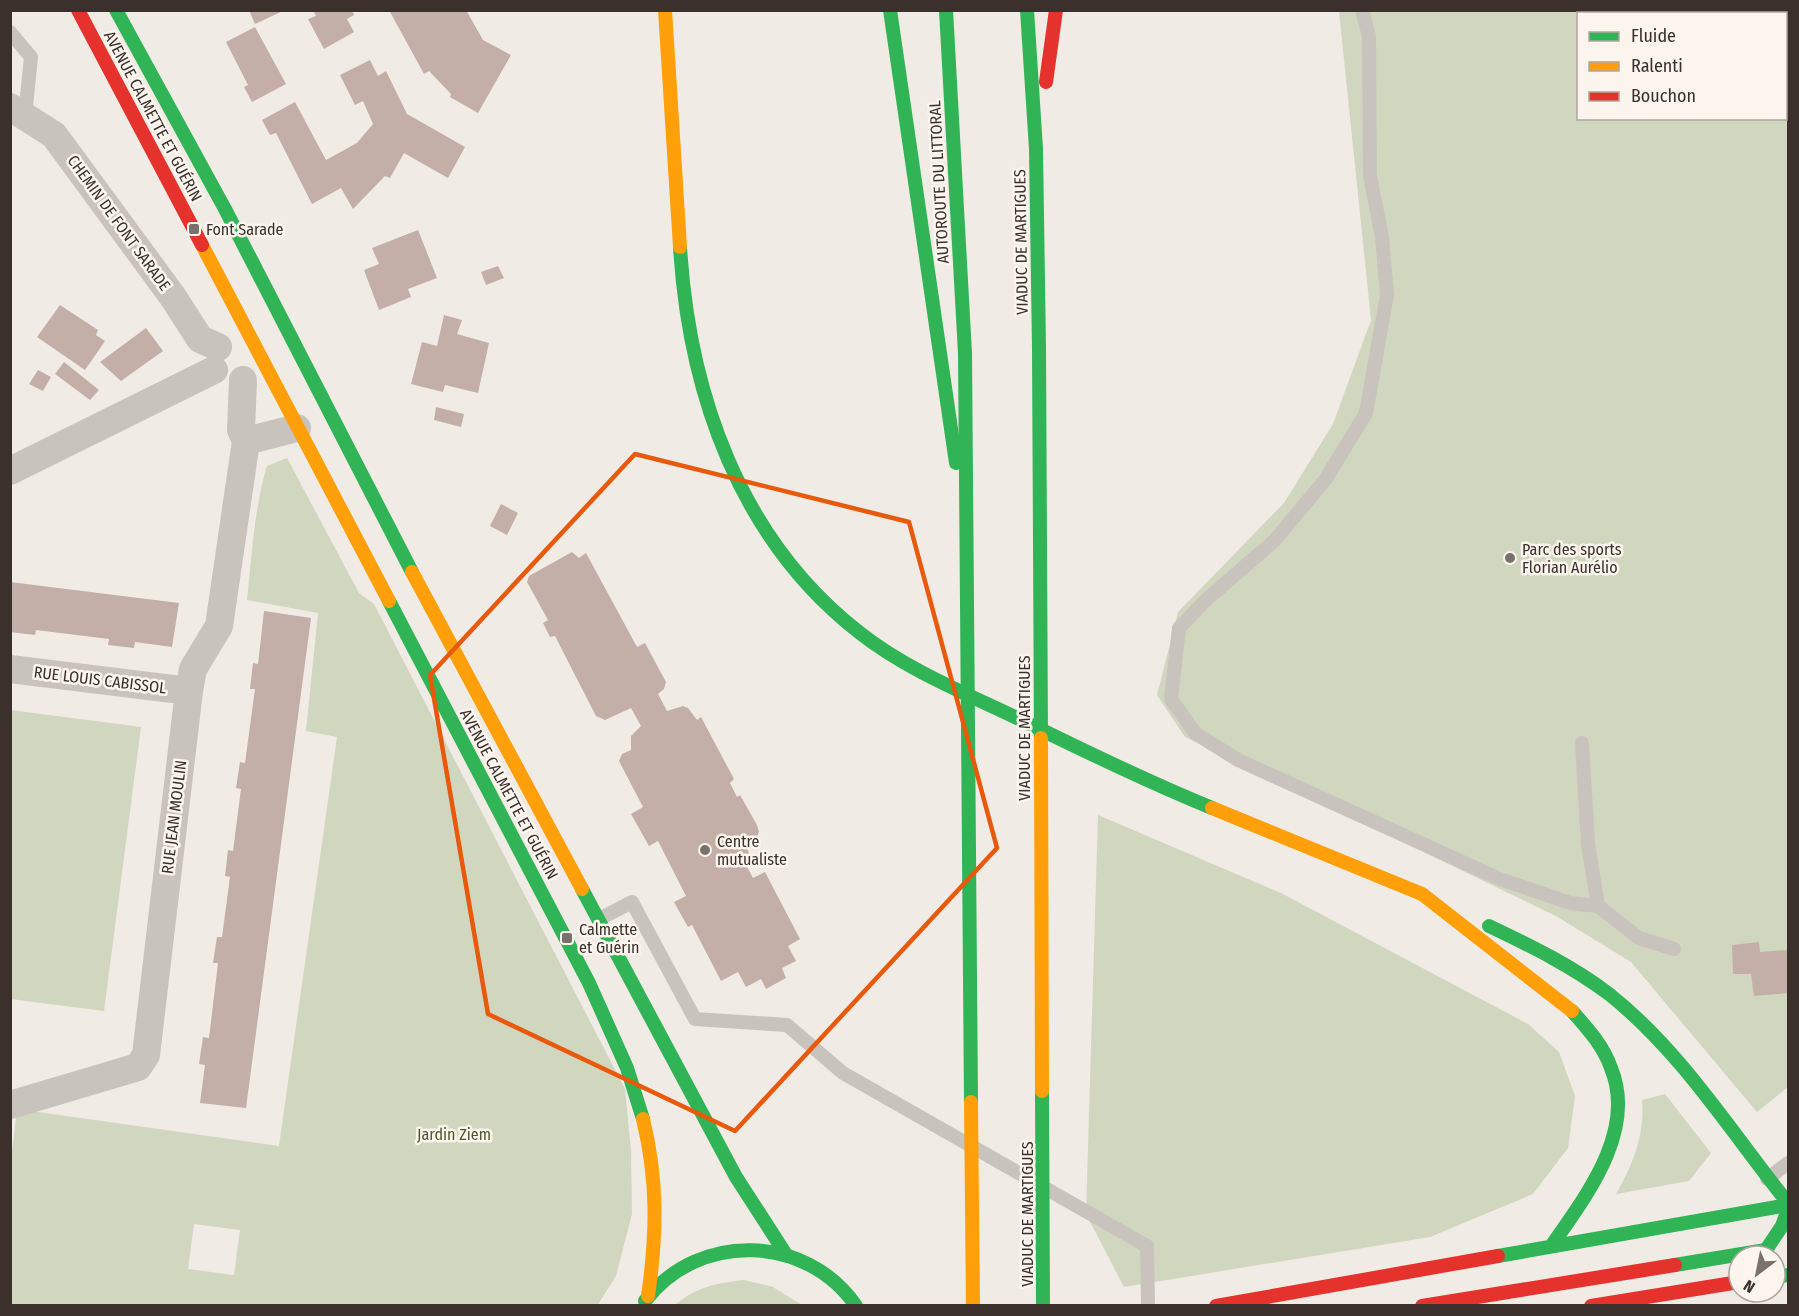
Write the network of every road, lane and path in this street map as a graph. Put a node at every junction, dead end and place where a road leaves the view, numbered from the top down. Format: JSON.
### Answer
{"nodes":[{"id":1,"x":78,"y":10,"type":"edge"},
{"id":2,"x":116,"y":10,"type":"edge"},
{"id":3,"x":665,"y":10,"type":"edge"},
{"id":4,"x":890,"y":10,"type":"edge"},
{"id":5,"x":946,"y":10,"type":"edge"},
{"id":6,"x":1027,"y":10,"type":"edge"},
{"id":7,"x":1056,"y":10,"type":"edge"},
{"id":8,"x":1362,"y":10,"type":"edge"},
{"id":9,"x":10,"y":32,"type":"edge"},
{"id":10,"x":18,"y":111,"type":"edge"},
{"id":11,"x":1036,"y":149,"type":"junction"},
{"id":12,"x":286,"y":328,"type":"junction"},
{"id":13,"x":248,"y":333,"type":"junction"},
{"id":14,"x":216,"y":358,"type":"junction"},
{"id":15,"x":255,"y":375,"type":"junction"},
{"id":16,"x":297,"y":428,"type":"junction"},
{"id":17,"x":246,"y":441,"type":"junction"},
{"id":18,"x":10,"y":471,"type":"edge"},
{"id":19,"x":967,"y":530,"type":"junction"},
{"id":20,"x":10,"y":669,"type":"edge"},
{"id":21,"x":189,"y":691,"type":"junction"},
{"id":22,"x":1582,"y":743,"type":"dead end"},
{"id":23,"x":1422,"y":894,"type":"junction"},
{"id":24,"x":1598,"y":906,"type":"junction"},
{"id":25,"x":599,"y":919,"type":"junction"},
{"id":26,"x":1674,"y":949,"type":"dead end"},
{"id":27,"x":10,"y":1105,"type":"edge"},
{"id":28,"x":1788,"y":1163,"type":"edge"},
{"id":29,"x":1767,"y":1179,"type":"junction"},
{"id":30,"x":1788,"y":1206,"type":"edge"},
{"id":31,"x":1552,"y":1245,"type":"junction"},
{"id":32,"x":788,"y":1256,"type":"junction"},
{"id":33,"x":1727,"y":1284,"type":"edge"},
{"id":34,"x":646,"y":1301,"type":"edge"},
{"id":35,"x":858,"y":1304,"type":"edge"},
{"id":36,"x":973,"y":1305,"type":"edge"},
{"id":37,"x":1044,"y":1305,"type":"edge"},
{"id":38,"x":1148,"y":1305,"type":"edge"},
{"id":39,"x":1216,"y":1305,"type":"edge"},
{"id":40,"x":1422,"y":1305,"type":"edge"},
{"id":41,"x":1591,"y":1305,"type":"edge"}],
"edges":[{"from":1,"to":13,"type":"main road","name":"AVENUE CALMETTE ET GUÉRIN"},
{"from":2,"to":12,"type":"main road","name":"AVENUE CALMETTE ET GUÉRIN"},
{"from":3,"to":23,"type":"main road"},
{"from":4,"to":19,"type":"main road","bridge":true},
{"from":5,"to":19,"type":"main road","name":"AUTOROUTE DU LITTORAL","bridge":true},
{"from":6,"to":11,"type":"main road"},
{"from":7,"to":11,"type":"main road"},
{"from":8,"to":24,"type":"lane"},
{"from":9,"to":10,"type":"lane"},
{"from":10,"to":14,"type":"street","name":"CHEMIN DE FONT SARADE"},
{"from":11,"to":37,"type":"main road","name":"VIADUC DE MARTIGUES","bridge":true},
{"from":12,"to":13,"type":"main road"},
{"from":12,"to":25,"type":"main road","name":"AVENUE CALMETTE ET GUÉRIN"},
{"from":13,"to":14,"type":"street"},
{"from":13,"to":15,"type":"main road","name":"AVENUE CALMETTE ET GUÉRIN"},
{"from":14,"to":15,"type":"street","name":"CHEMIN DE FONT SARADE"},
{"from":14,"to":18,"type":"street"},
{"from":15,"to":16,"type":"main road","name":"AVENUE CALMETTE ET GUÉRIN"},
{"from":15,"to":17,"type":"street","name":"RUE JEAN MOULIN"},
{"from":16,"to":17,"type":"street"},
{"from":16,"to":34,"type":"main road","name":"AVENUE CALMETTE ET GUÉRIN"},
{"from":17,"to":21,"type":"street","name":"RUE JEAN MOULIN"},
{"from":19,"to":36,"type":"main road","bridge":true},
{"from":20,"to":21,"type":"street","name":"RUE LOUIS CABISSOL"},
{"from":21,"to":27,"type":"street","name":"RUE JEAN MOULIN"},
{"from":22,"to":24,"type":"lane"},
{"from":23,"to":29,"type":"main road"},
{"from":23,"to":31,"type":"main road"},
{"from":24,"to":26,"type":"lane"},
{"from":25,"to":32,"type":"main road","name":"AVENUE CALMETTE ET GUÉRIN"},
{"from":25,"to":38,"type":"lane"},
{"from":28,"to":29,"type":"lane"},
{"from":29,"to":30,"type":"main road"},
{"from":30,"to":31,"type":"main road"},
{"from":30,"to":40,"type":"main road"},
{"from":31,"to":39,"type":"main road"},
{"from":32,"to":34,"type":"main road"},
{"from":32,"to":35,"type":"main road"},
{"from":33,"to":41,"type":"main road"}]}
